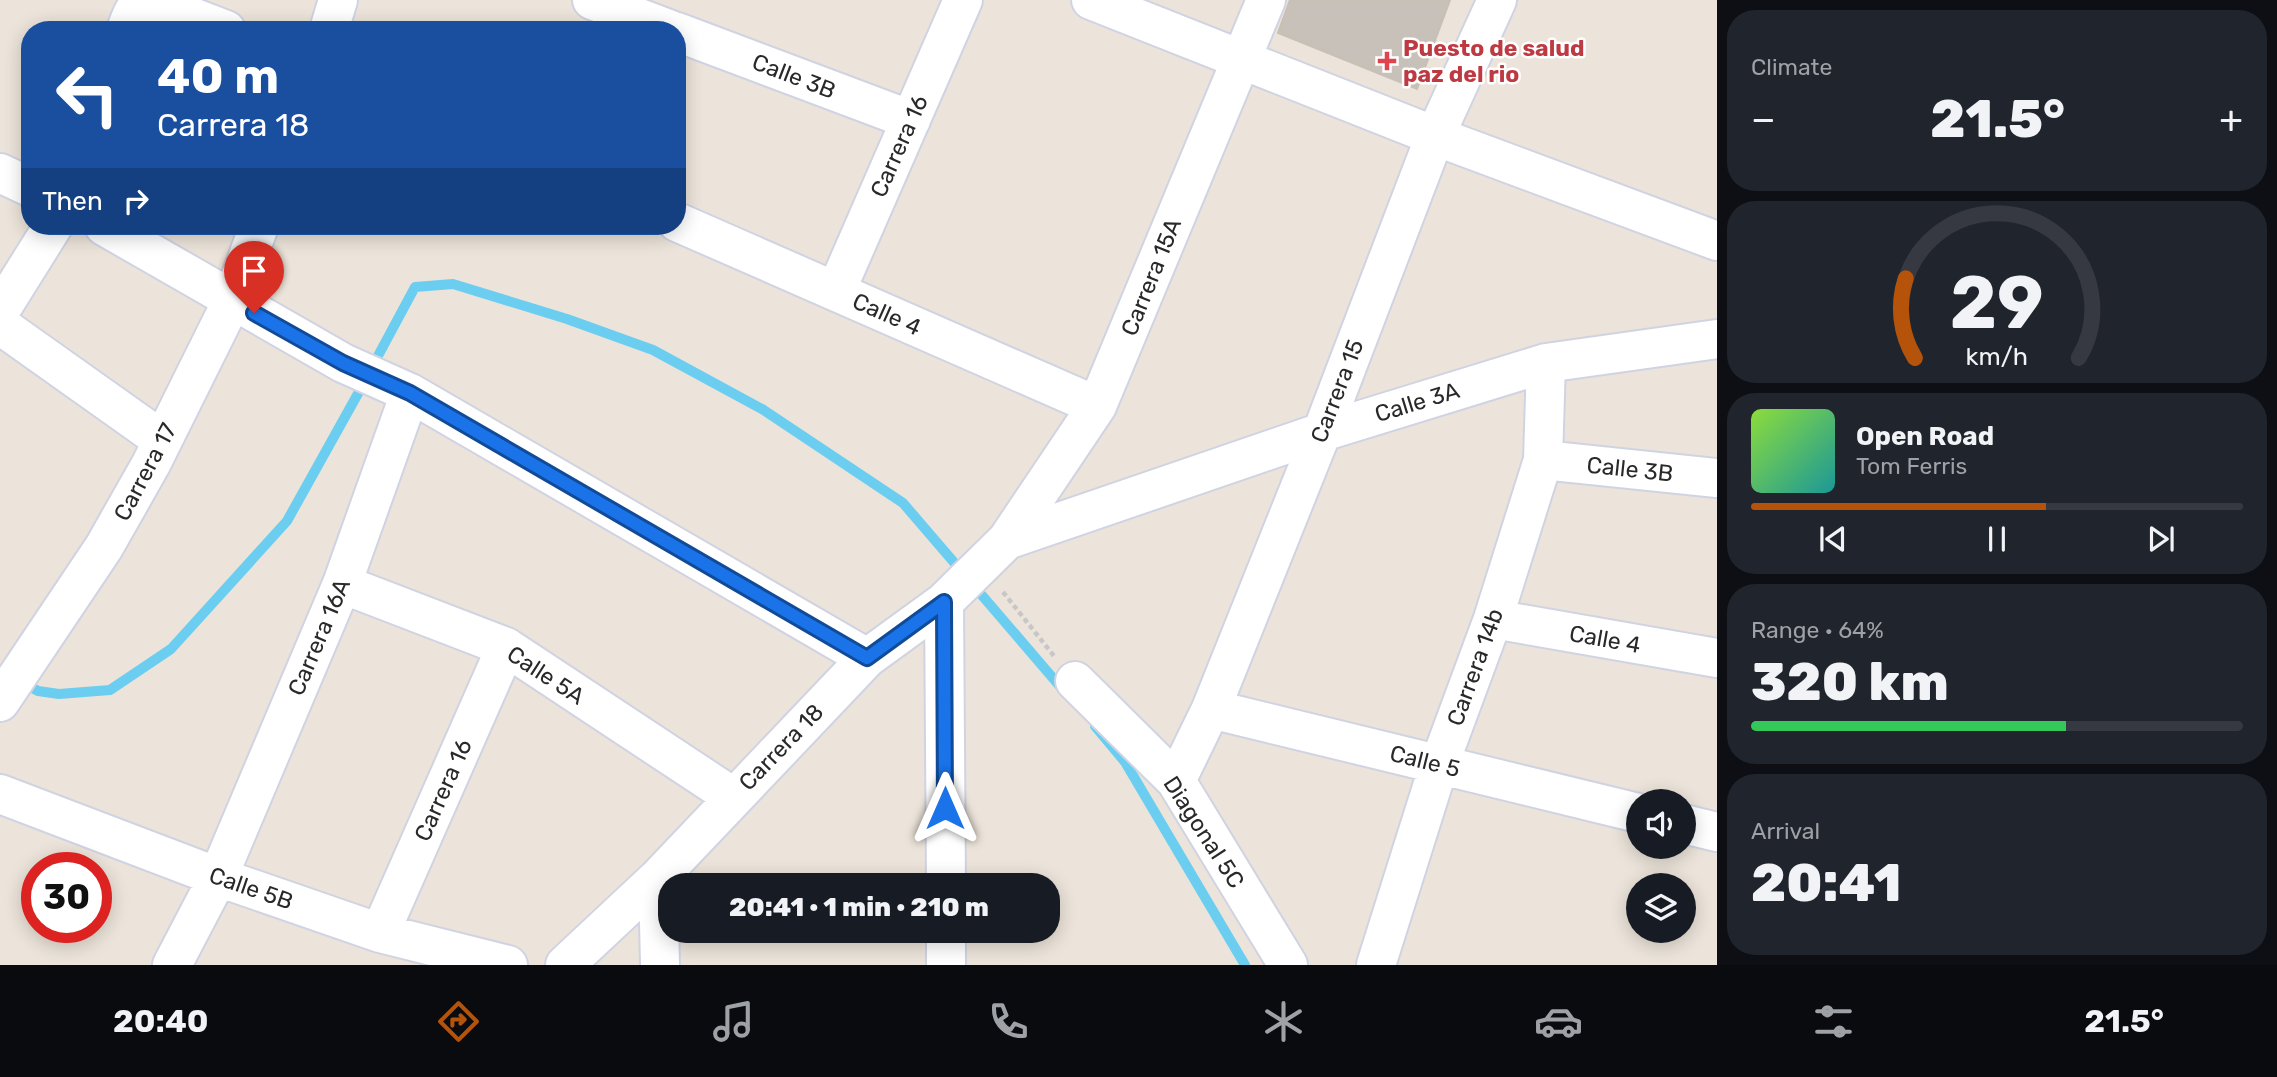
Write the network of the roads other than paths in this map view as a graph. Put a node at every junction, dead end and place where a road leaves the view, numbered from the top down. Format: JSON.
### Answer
{"nodes":[{"id":1,"x":147,"y":0,"type":"edge"},
{"id":2,"x":338,"y":0,"type":"edge"},
{"id":3,"x":592,"y":0,"type":"edge"},
{"id":4,"x":962,"y":0,"type":"edge"},
{"id":5,"x":1091,"y":0,"type":"edge"},
{"id":6,"x":1266,"y":0,"type":"edge"},
{"id":7,"x":1497,"y":0,"type":"edge"},
{"id":8,"x":129,"y":21,"type":"edge"},
{"id":9,"x":202,"y":21,"type":"edge"},
{"id":10,"x":332,"y":21,"type":"edge"},
{"id":11,"x":647,"y":21,"type":"edge"},
{"id":12,"x":686,"y":35,"type":"edge"},
{"id":13,"x":1241,"y":58,"type":"junction"},
{"id":14,"x":911,"y":120,"type":"junction"},
{"id":15,"x":1435,"y":136,"type":"junction"},
{"id":16,"x":0,"y":173,"type":"edge"},
{"id":17,"x":21,"y":183,"type":"edge"},
{"id":18,"x":686,"y":226,"type":"edge"},
{"id":19,"x":47,"y":235,"type":"edge"},
{"id":20,"x":119,"y":235,"type":"edge"},
{"id":21,"x":256,"y":235,"type":"edge"},
{"id":22,"x":1717,"y":241,"type":"edge"},
{"id":23,"x":836,"y":291,"type":"junction"},
{"id":24,"x":232,"y":301,"type":"junction"},
{"id":25,"x":0,"y":311,"type":"edge"},
{"id":26,"x":0,"y":325,"type":"edge"},
{"id":27,"x":1717,"y":339,"type":"edge"},
{"id":28,"x":1546,"y":363,"type":"junction"},
{"id":29,"x":399,"y":388,"type":"junction"},
{"id":30,"x":1097,"y":407,"type":"junction"},
{"id":31,"x":1322,"y":432,"type":"junction"},
{"id":32,"x":162,"y":440,"type":"junction"},
{"id":33,"x":1543,"y":460,"type":"junction"},
{"id":34,"x":1717,"y":478,"type":"edge"},
{"id":35,"x":973,"y":574,"type":"junction"},
{"id":36,"x":342,"y":584,"type":"junction"},
{"id":37,"x":1493,"y":619,"type":"junction"},
{"id":38,"x":506,"y":647,"type":"junction"},
{"id":39,"x":867,"y":658,"type":"junction"},
{"id":40,"x":1717,"y":658,"type":"edge"},
{"id":41,"x":1075,"y":681,"type":"road end"},
{"id":42,"x":0,"y":702,"type":"edge"},
{"id":43,"x":1211,"y":709,"type":"junction"},
{"id":44,"x":1439,"y":765,"type":"junction"},
{"id":45,"x":1176,"y":781,"type":"junction"},
{"id":46,"x":0,"y":794,"type":"edge"},
{"id":47,"x":733,"y":797,"type":"junction"},
{"id":48,"x":1626,"y":810,"type":"edge"},
{"id":49,"x":1696,"y":827,"type":"edge"},
{"id":50,"x":1717,"y":832,"type":"edge"},
{"id":51,"x":663,"y":873,"type":"edge"},
{"id":52,"x":947,"y":873,"type":"edge"},
{"id":53,"x":218,"y":877,"type":"junction"},
{"id":54,"x":658,"y":878,"type":"edge"},
{"id":55,"x":380,"y":933,"type":"junction"},
{"id":56,"x":659,"y":943,"type":"edge"},
{"id":57,"x":946,"y":943,"type":"edge"},
{"id":58,"x":172,"y":965,"type":"edge"},
{"id":59,"x":508,"y":965,"type":"edge"},
{"id":60,"x":565,"y":965,"type":"edge"},
{"id":61,"x":660,"y":965,"type":"edge"},
{"id":62,"x":946,"y":965,"type":"edge"},
{"id":63,"x":1288,"y":965,"type":"edge"},
{"id":64,"x":1376,"y":965,"type":"edge"}],
"edges":[{"from":1,"to":8,"type":"street"},
{"from":1,"to":9,"type":"street"},
{"from":2,"to":10,"type":"street"},
{"from":3,"to":11,"type":"street"},
{"from":4,"to":14,"type":"street","name":"Carrera 16"},
{"from":5,"to":13,"type":"street"},
{"from":6,"to":13,"type":"street","name":"Carrera 15A"},
{"from":7,"to":15,"type":"street","name":"Carrera 15"},
{"from":12,"to":14,"type":"street","name":"Calle 3B"},
{"from":13,"to":15,"type":"street"},
{"from":13,"to":30,"type":"street","name":"Carrera 15A"},
{"from":14,"to":23,"type":"street","name":"Carrera 16"},
{"from":15,"to":22,"type":"street"},
{"from":15,"to":31,"type":"street","name":"Carrera 15"},
{"from":16,"to":17,"type":"street"},
{"from":18,"to":23,"type":"street","name":"Calle 4"},
{"from":19,"to":25,"type":"street"},
{"from":20,"to":24,"type":"street"},
{"from":21,"to":24,"type":"street","name":"Carrera 17"},
{"from":23,"to":30,"type":"street","name":"Calle 4"},
{"from":24,"to":29,"type":"street"},
{"from":24,"to":32,"type":"street","name":"Carrera 17"},
{"from":26,"to":32,"type":"street"},
{"from":27,"to":28,"type":"street","name":"Calle 3A"},
{"from":28,"to":31,"type":"street","name":"Calle 3A"},
{"from":28,"to":33,"type":"street","name":"Carrera 14b"},
{"from":29,"to":36,"type":"street","name":"Carrera 16A"},
{"from":29,"to":39,"type":"street"},
{"from":30,"to":35,"type":"street","name":"Carrera 15A"},
{"from":31,"to":35,"type":"street","name":"Calle 3A"},
{"from":31,"to":43,"type":"street","name":"Carrera 15"},
{"from":32,"to":42,"type":"street","name":"Carrera 17"},
{"from":33,"to":34,"type":"street","name":"Calle 3B"},
{"from":33,"to":37,"type":"street","name":"Carrera 14b"},
{"from":35,"to":39,"type":"street","name":"Carrera 18"},
{"from":35,"to":52,"type":"street"},
{"from":36,"to":38,"type":"street","name":"Calle 5A"},
{"from":36,"to":53,"type":"street","name":"Carrera 16A"},
{"from":37,"to":40,"type":"street","name":"Calle 4"},
{"from":37,"to":44,"type":"street","name":"Carrera 14b"},
{"from":38,"to":47,"type":"street","name":"Calle 5A"},
{"from":38,"to":55,"type":"street","name":"Carrera 16"},
{"from":39,"to":47,"type":"street","name":"Carrera 18"},
{"from":41,"to":45,"type":"street","name":"Diagonal 5C"},
{"from":43,"to":44,"type":"street","name":"Calle 5"},
{"from":43,"to":45,"type":"street","name":"Carrera 15"},
{"from":44,"to":48,"type":"street","name":"Calle 5"},
{"from":44,"to":64,"type":"street","name":"Carrera 14b"},
{"from":45,"to":63,"type":"street","name":"Diagonal 5C"},
{"from":46,"to":53,"type":"street","name":"Calle 5B"},
{"from":47,"to":51,"type":"street","name":"Carrera 18"},
{"from":49,"to":50,"type":"street"},
{"from":53,"to":55,"type":"street","name":"Calle 5B"},
{"from":53,"to":58,"type":"street","name":"Carrera 16A"},
{"from":54,"to":60,"type":"street","name":"Carrera 18"},
{"from":55,"to":59,"type":"street","name":"Calle 5B"},
{"from":56,"to":61,"type":"street"},
{"from":57,"to":62,"type":"street"}]}
